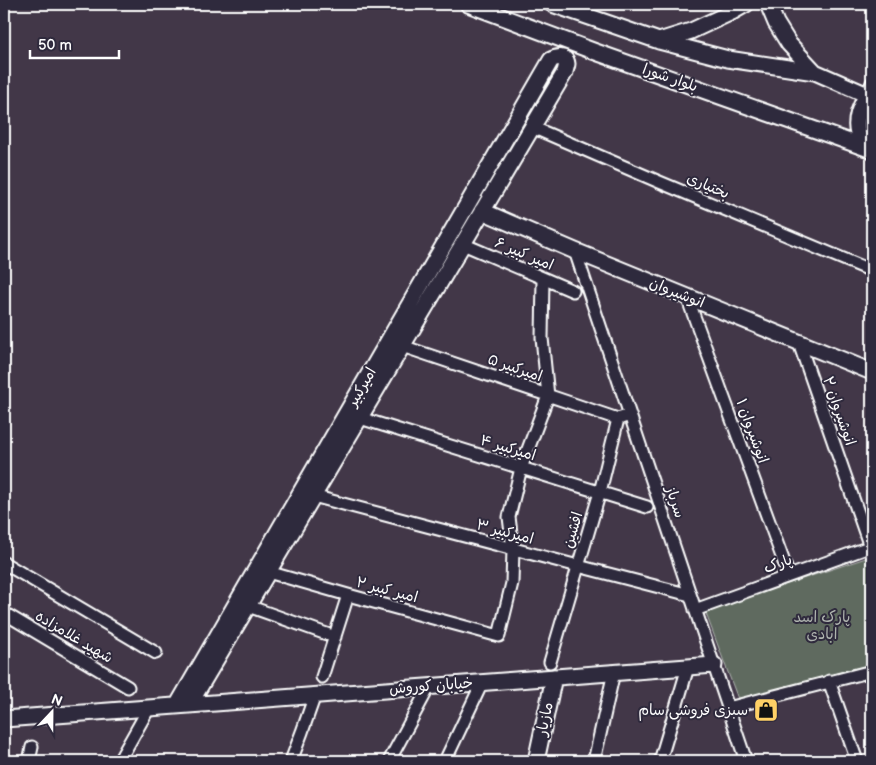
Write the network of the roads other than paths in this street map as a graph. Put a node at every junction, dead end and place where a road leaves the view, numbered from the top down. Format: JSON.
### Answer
{"nodes":[{"id":1,"x":468,"y":4,"type":"edge"},
{"id":2,"x":552,"y":4,"type":"edge"},
{"id":3,"x":746,"y":4,"type":"edge"},
{"id":4,"x":768,"y":4,"type":"edge"},
{"id":5,"x":546,"y":34,"type":"junction"},
{"id":6,"x":659,"y":41,"type":"junction"},
{"id":7,"x":593,"y":51,"type":"junction"},
{"id":8,"x":547,"y":68,"type":"junction"},
{"id":9,"x":565,"y":72,"type":"junction"},
{"id":10,"x":815,"y":72,"type":"junction"},
{"id":11,"x":871,"y":92,"type":"edge"},
{"id":12,"x":532,"y":127,"type":"junction"},
{"id":13,"x":870,"y":149,"type":"edge"},
{"id":14,"x":482,"y":211,"type":"junction"},
{"id":15,"x":463,"y":244,"type":"junction"},
{"id":16,"x":575,"y":251,"type":"junction"},
{"id":17,"x":872,"y":271,"type":"edge"},
{"id":18,"x":543,"y":279,"type":"junction"},
{"id":19,"x":573,"y":291,"type":"dead end"},
{"id":20,"x":687,"y":296,"type":"junction"},
{"id":21,"x":799,"y":343,"type":"junction"},
{"id":22,"x":402,"y":346,"type":"junction"},
{"id":23,"x":872,"y":372,"type":"edge"},
{"id":24,"x":548,"y":396,"type":"junction"},
{"id":25,"x":630,"y":416,"type":"junction"},
{"id":26,"x":360,"y":418,"type":"junction"},
{"id":27,"x":618,"y":419,"type":"junction"},
{"id":28,"x":521,"y":468,"type":"junction"},
{"id":29,"x":600,"y":492,"type":"junction"},
{"id":30,"x":314,"y":496,"type":"junction"},
{"id":31,"x":647,"y":507,"type":"dead end"},
{"id":32,"x":292,"y":520,"type":"junction"},
{"id":33,"x":871,"y":546,"type":"edge"},
{"id":34,"x":513,"y":549,"type":"junction"},
{"id":35,"x":4,"y":563,"type":"edge"},
{"id":36,"x":578,"y":566,"type":"junction"},
{"id":37,"x":268,"y":572,"type":"junction"},
{"id":38,"x":790,"y":576,"type":"junction"},
{"id":39,"x":690,"y":595,"type":"junction"},
{"id":40,"x":348,"y":596,"type":"junction"},
{"id":41,"x":248,"y":606,"type":"junction"},
{"id":42,"x":695,"y":610,"type":"junction"},
{"id":43,"x":4,"y":613,"type":"edge"},
{"id":44,"x":335,"y":637,"type":"junction"},
{"id":45,"x":156,"y":653,"type":"dead end"},
{"id":46,"x":550,"y":662,"type":"dead end"},
{"id":47,"x":714,"y":665,"type":"junction"},
{"id":48,"x":688,"y":667,"type":"junction"},
{"id":49,"x":872,"y":671,"type":"edge"},
{"id":50,"x":614,"y":672,"type":"junction"},
{"id":51,"x":322,"y":677,"type":"dead end"},
{"id":52,"x":554,"y":677,"type":"junction"},
{"id":53,"x":482,"y":682,"type":"junction"},
{"id":54,"x":829,"y":682,"type":"junction"},
{"id":55,"x":128,"y":687,"type":"dead end"},
{"id":56,"x":429,"y":687,"type":"junction"},
{"id":57,"x":315,"y":695,"type":"junction"},
{"id":58,"x":183,"y":705,"type":"junction"},
{"id":59,"x":149,"y":708,"type":"junction"},
{"id":60,"x":728,"y":708,"type":"junction"},
{"id":61,"x":5,"y":718,"type":"edge"},
{"id":62,"x":32,"y":747,"type":"dead end"},
{"id":63,"x":29,"y":761,"type":"edge"},
{"id":64,"x":119,"y":761,"type":"edge"},
{"id":65,"x":291,"y":761,"type":"edge"},
{"id":66,"x":389,"y":761,"type":"edge"},
{"id":67,"x":445,"y":761,"type":"edge"},
{"id":68,"x":536,"y":761,"type":"edge"},
{"id":69,"x":594,"y":761,"type":"edge"},
{"id":70,"x":660,"y":761,"type":"edge"},
{"id":71,"x":746,"y":761,"type":"edge"},
{"id":72,"x":856,"y":761,"type":"edge"}],
"edges":[{"from":1,"to":5,"type":"main road","name":"بلوار شورا"},
{"from":2,"to":6,"type":"main road","name":"بلوار شورا"},
{"from":3,"to":6,"type":"main road"},
{"from":4,"to":10,"type":"main road"},
{"from":5,"to":7,"type":"main road","name":"بلوار شورا"},
{"from":5,"to":8,"type":"main road"},
{"from":6,"to":10,"type":"main road","name":"بلوار شورا"},
{"from":7,"to":9,"type":"main road"},
{"from":7,"to":13,"type":"main road","name":"بلوار شورا"},
{"from":8,"to":9,"type":"main road"},
{"from":8,"to":32,"type":"main road","name":"امیرکبیر"},
{"from":9,"to":12,"type":"main road","name":"امیرکبیر"},
{"from":10,"to":11,"type":"main road","name":"بلوار شورا"},
{"from":11,"to":13,"type":"main road"},
{"from":12,"to":14,"type":"main road","name":"امیرکبیر"},
{"from":12,"to":17,"type":"street","name":"بختیاری"},
{"from":14,"to":15,"type":"main road","name":"امیرکبیر"},
{"from":14,"to":16,"type":"main road","name":"انوشیروان"},
{"from":15,"to":18,"type":"street","name":"امیر کبیر ۶"},
{"from":15,"to":22,"type":"main road","name":"امیرکبیر"},
{"from":16,"to":20,"type":"main road","name":"انوشیروان"},
{"from":16,"to":25,"type":"street","name":"سرباز"},
{"from":18,"to":19,"type":"street","name":"امیر کبیر ۶"},
{"from":18,"to":24,"type":"street"},
{"from":20,"to":21,"type":"main road","name":"انوشیروان"},
{"from":20,"to":38,"type":"street","name":"انوشیروان ۱"},
{"from":21,"to":23,"type":"main road","name":"انوشیروان"},
{"from":21,"to":33,"type":"street","name":"انوشیروان ۲"},
{"from":22,"to":24,"type":"street","name":"امیرکبیر ۵"},
{"from":22,"to":26,"type":"main road","name":"امیرکبیر"},
{"from":24,"to":27,"type":"street","name":"امیرکبیر ۵"},
{"from":24,"to":28,"type":"street"},
{"from":25,"to":27,"type":"street"},
{"from":25,"to":39,"type":"street","name":"سرباز"},
{"from":26,"to":28,"type":"street","name":"امیرکبیر ۴"},
{"from":26,"to":30,"type":"main road","name":"امیرکبیر"},
{"from":27,"to":29,"type":"street","name":"افشین"},
{"from":28,"to":29,"type":"street","name":"امیرکبیر ۴"},
{"from":28,"to":34,"type":"street"},
{"from":29,"to":31,"type":"street","name":"امیرکبیر ۴"},
{"from":29,"to":36,"type":"street","name":"افشین"},
{"from":30,"to":32,"type":"main road","name":"امیرکبیر"},
{"from":30,"to":34,"type":"street","name":"امیرکبیر ۳"},
{"from":32,"to":37,"type":"main road","name":"امیرکبیر"},
{"from":32,"to":58,"type":"main road","name":"امیرکبیر"},
{"from":33,"to":38,"type":"street","name":"پارک"},
{"from":34,"to":36,"type":"street","name":"امیرکبیر ۳"},
{"from":34,"to":40,"type":"street","name":"امیر کبیر ۲"},
{"from":35,"to":45,"type":"street"},
{"from":36,"to":39,"type":"street","name":"امیرکبیر ۳"},
{"from":36,"to":46,"type":"street","name":"افشین"},
{"from":37,"to":40,"type":"street","name":"امیر کبیر ۲"},
{"from":37,"to":41,"type":"main road","name":"امیرکبیر"},
{"from":38,"to":42,"type":"street","name":"پارک"},
{"from":39,"to":42,"type":"street","name":"سرباز"},
{"from":40,"to":44,"type":"street"},
{"from":41,"to":44,"type":"street"},
{"from":41,"to":58,"type":"main road","name":"امیرکبیر"},
{"from":42,"to":47,"type":"street","name":"سرباز"},
{"from":43,"to":55,"type":"street","name":"شهید غلامزاده"},
{"from":44,"to":51,"type":"street"},
{"from":47,"to":48,"type":"main road","name":"خیابان کوروش"},
{"from":47,"to":60,"type":"street","name":"سرباز"},
{"from":48,"to":50,"type":"main road","name":"خیابان کوروش"},
{"from":48,"to":70,"type":"street"},
{"from":49,"to":54,"type":"street"},
{"from":50,"to":52,"type":"main road","name":"خیابان کوروش"},
{"from":50,"to":69,"type":"street"},
{"from":52,"to":53,"type":"main road","name":"خیابان کوروش"},
{"from":52,"to":68,"type":"main road","name":"مازیار"},
{"from":53,"to":56,"type":"main road","name":"خیابان کوروش"},
{"from":53,"to":67,"type":"street"},
{"from":54,"to":60,"type":"street"},
{"from":54,"to":72,"type":"street"},
{"from":56,"to":57,"type":"main road","name":"خیابان کوروش"},
{"from":56,"to":66,"type":"street"},
{"from":57,"to":58,"type":"main road","name":"خیابان کوروش"},
{"from":57,"to":65,"type":"street"},
{"from":58,"to":59,"type":"main road","name":"خیابان کوروش"},
{"from":59,"to":61,"type":"main road","name":"خیابان کوروش"},
{"from":59,"to":64,"type":"street"},
{"from":60,"to":71,"type":"street","name":"سرباز"},
{"from":62,"to":63,"type":"street"}]}
